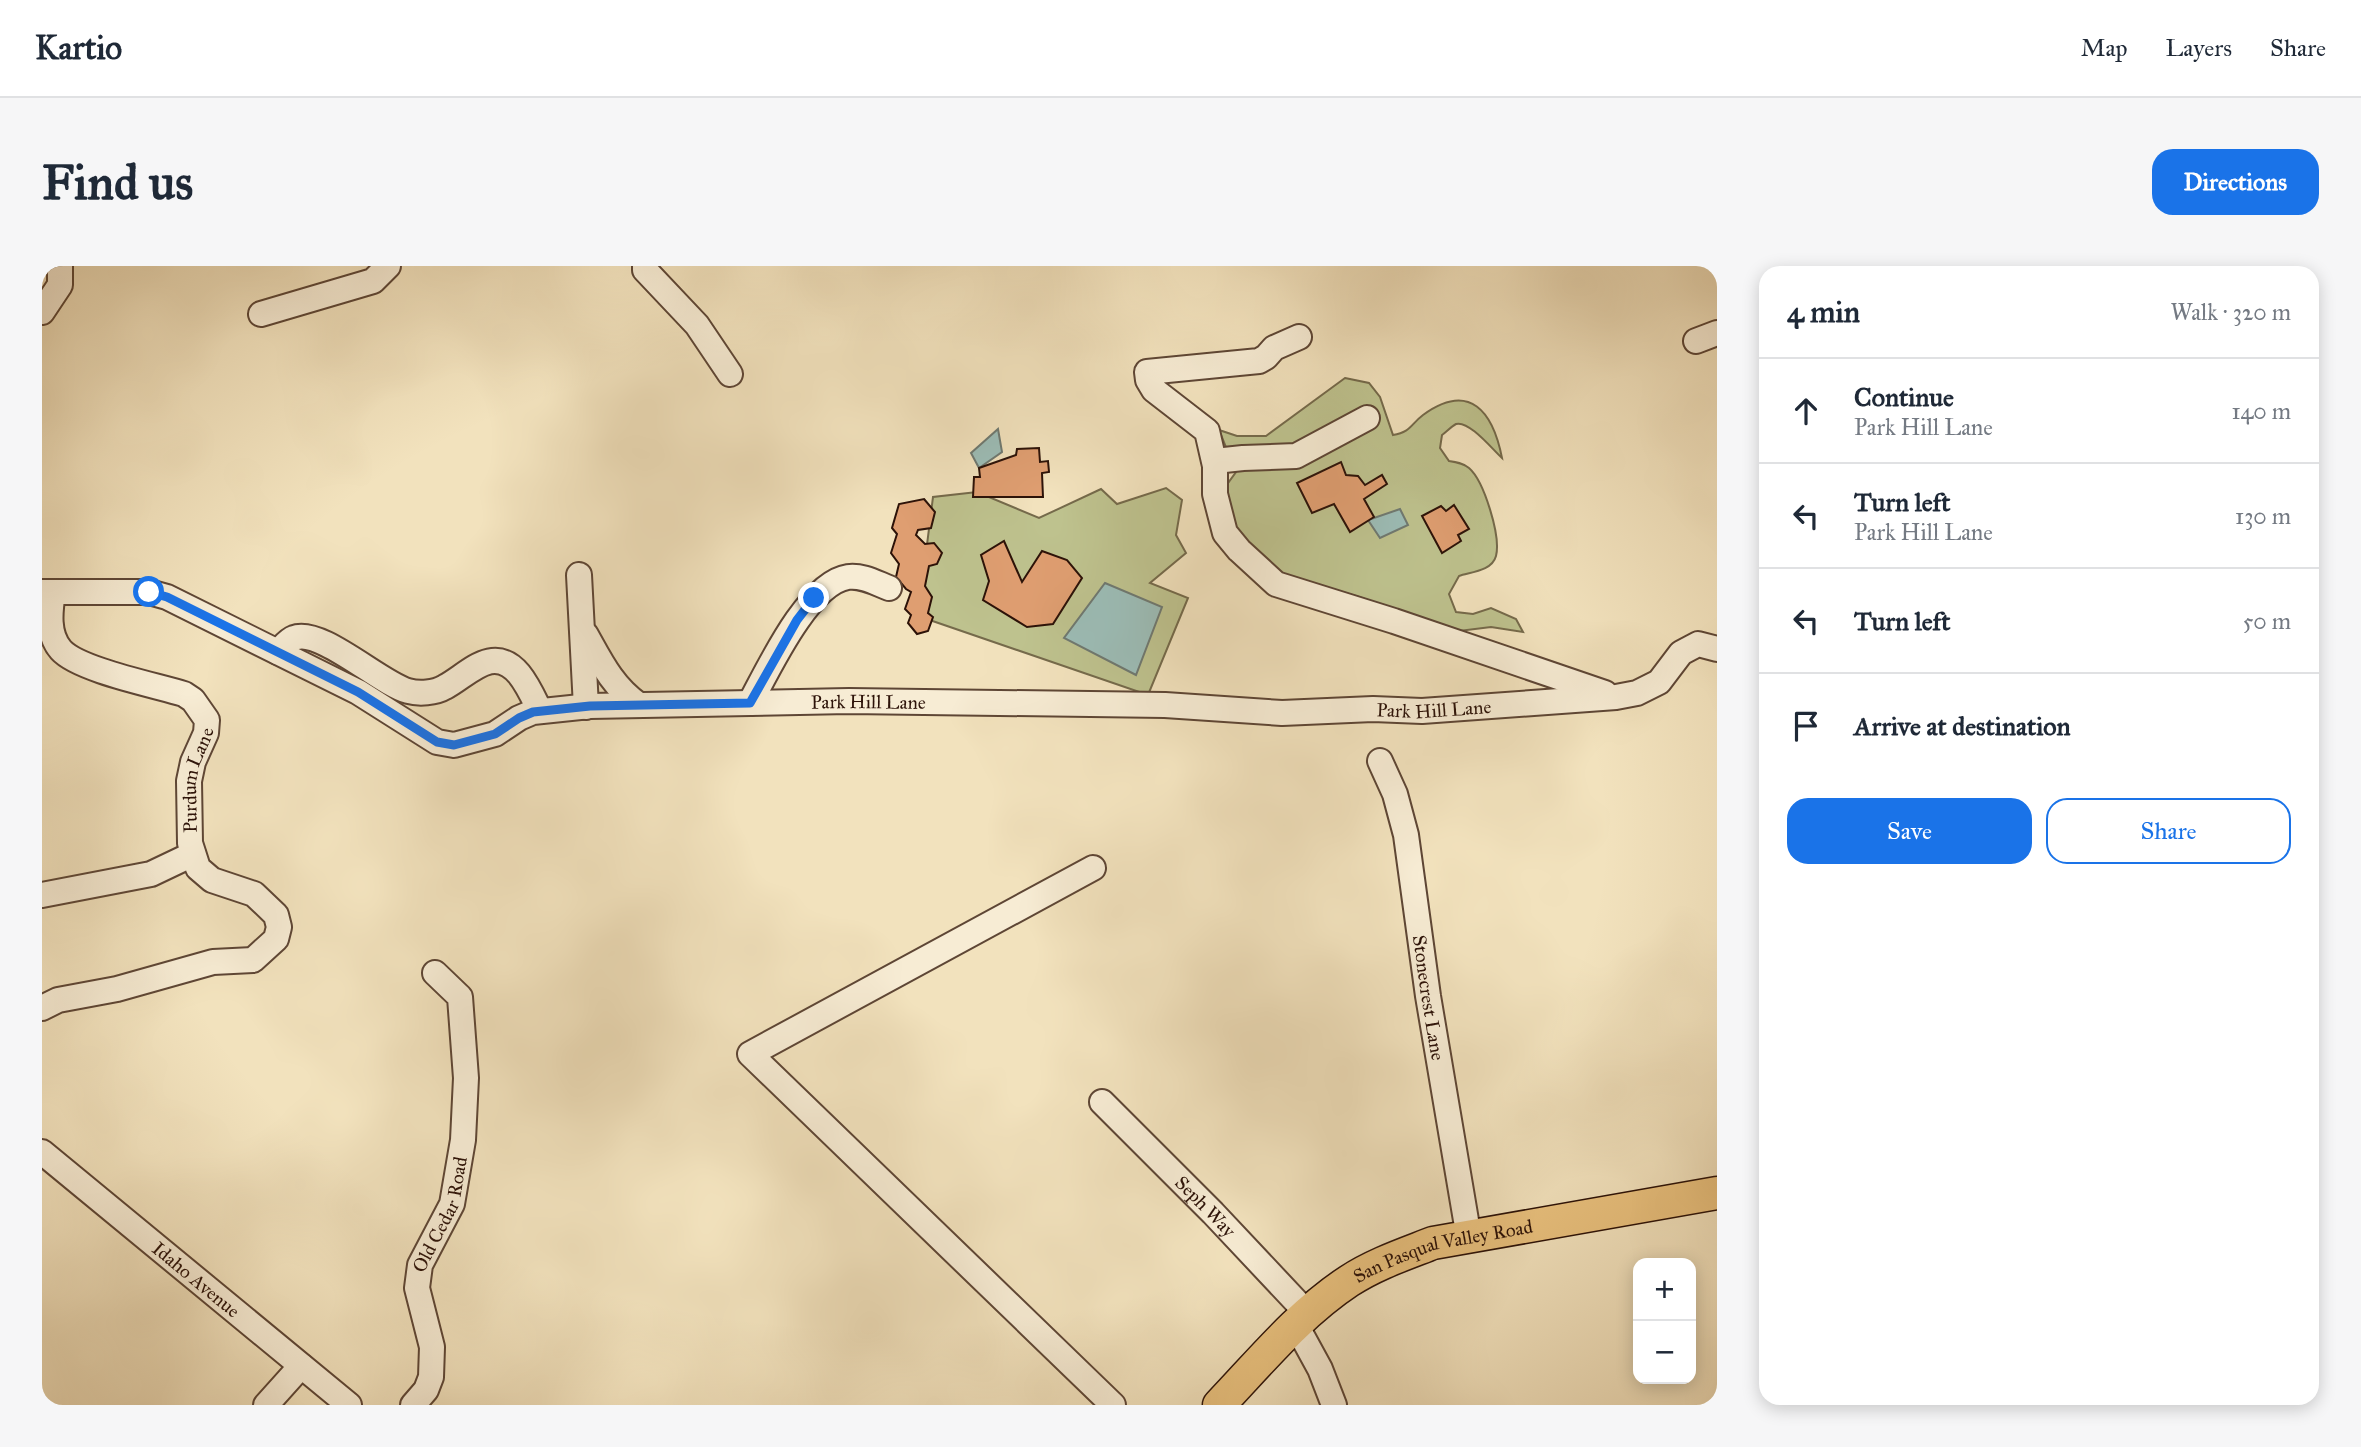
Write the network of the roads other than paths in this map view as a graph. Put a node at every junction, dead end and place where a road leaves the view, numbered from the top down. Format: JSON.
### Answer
{"nodes":[{"id":1,"x":388,"y":266,"type":"edge"},
{"id":2,"x":645,"y":266,"type":"edge"},
{"id":3,"x":60,"y":275,"type":"edge"},
{"id":4,"x":42,"y":312,"type":"edge"},
{"id":5,"x":261,"y":314,"type":"dead end"},
{"id":6,"x":1298,"y":337,"type":"dead end"},
{"id":7,"x":730,"y":374,"type":"dead end"},
{"id":8,"x":1367,"y":418,"type":"dead end"},
{"id":9,"x":1214,"y":461,"type":"junction"},
{"id":10,"x":579,"y":575,"type":"dead end"},
{"id":11,"x":889,"y":588,"type":"dead end"},
{"id":12,"x":47,"y":592,"type":"edge"},
{"id":13,"x":582,"y":629,"type":"junction"},
{"id":14,"x":1717,"y":649,"type":"edge"},
{"id":15,"x":278,"y":652,"type":"junction"},
{"id":16,"x":1616,"y":697,"type":"junction"},
{"id":17,"x":750,"y":703,"type":"junction"},
{"id":18,"x":639,"y":705,"type":"junction"},
{"id":19,"x":586,"y":707,"type":"junction"},
{"id":20,"x":540,"y":711,"type":"junction"},
{"id":21,"x":1380,"y":761,"type":"dead end"},
{"id":22,"x":193,"y":854,"type":"junction"},
{"id":23,"x":1093,"y":868,"type":"dead end"},
{"id":24,"x":42,"y":895,"type":"edge"},
{"id":25,"x":435,"y":973,"type":"dead end"},
{"id":26,"x":42,"y":1008,"type":"edge"},
{"id":27,"x":1102,"y":1102,"type":"dead end"},
{"id":28,"x":42,"y":1152,"type":"edge"},
{"id":29,"x":1717,"y":1193,"type":"edge"},
{"id":30,"x":1469,"y":1238,"type":"junction"},
{"id":31,"x":1302,"y":1319,"type":"junction"},
{"id":32,"x":301,"y":1366,"type":"junction"},
{"id":33,"x":266,"y":1405,"type":"edge"},
{"id":34,"x":349,"y":1405,"type":"edge"},
{"id":35,"x":414,"y":1405,"type":"edge"},
{"id":36,"x":1113,"y":1405,"type":"edge"},
{"id":37,"x":1219,"y":1405,"type":"edge"},
{"id":38,"x":1334,"y":1405,"type":"edge"}],
"edges":[{"from":1,"to":5,"type":"street"},
{"from":2,"to":7,"type":"street"},
{"from":3,"to":4,"type":"street"},
{"from":6,"to":9,"type":"street"},
{"from":8,"to":9,"type":"street"},
{"from":9,"to":16,"type":"street"},
{"from":10,"to":13,"type":"street"},
{"from":11,"to":17,"type":"street"},
{"from":12,"to":15,"type":"street","name":"Park Hill Lane"},
{"from":12,"to":22,"type":"street","name":"Purdum Lane"},
{"from":13,"to":18,"type":"street"},
{"from":13,"to":19,"type":"street"},
{"from":14,"to":16,"type":"street","name":"Park Hill Lane"},
{"from":15,"to":20,"type":"street","name":"Park Hill Lane"},
{"from":15,"to":20,"type":"street"},
{"from":16,"to":17,"type":"street","name":"Park Hill Lane"},
{"from":17,"to":18,"type":"street","name":"Park Hill Lane"},
{"from":18,"to":19,"type":"street","name":"Park Hill Lane"},
{"from":19,"to":20,"type":"street","name":"Park Hill Lane"},
{"from":21,"to":30,"type":"street","name":"Stonecrest Lane"},
{"from":22,"to":24,"type":"street"},
{"from":22,"to":26,"type":"street","name":"Purdum Lane"},
{"from":23,"to":36,"type":"street"},
{"from":25,"to":35,"type":"street","name":"Old Cedar Road"},
{"from":27,"to":31,"type":"street","name":"Seph Way"},
{"from":28,"to":32,"type":"street","name":"Idaho Avenue"},
{"from":29,"to":30,"type":"main road","name":"San Pasqual Valley Road"},
{"from":30,"to":31,"type":"main road","name":"San Pasqual Valley Road"},
{"from":31,"to":37,"type":"main road","name":"San Pasqual Valley Road"},
{"from":31,"to":38,"type":"street","name":"Seph Way"},
{"from":32,"to":33,"type":"street"},
{"from":32,"to":34,"type":"street","name":"Idaho Avenue"}]}
